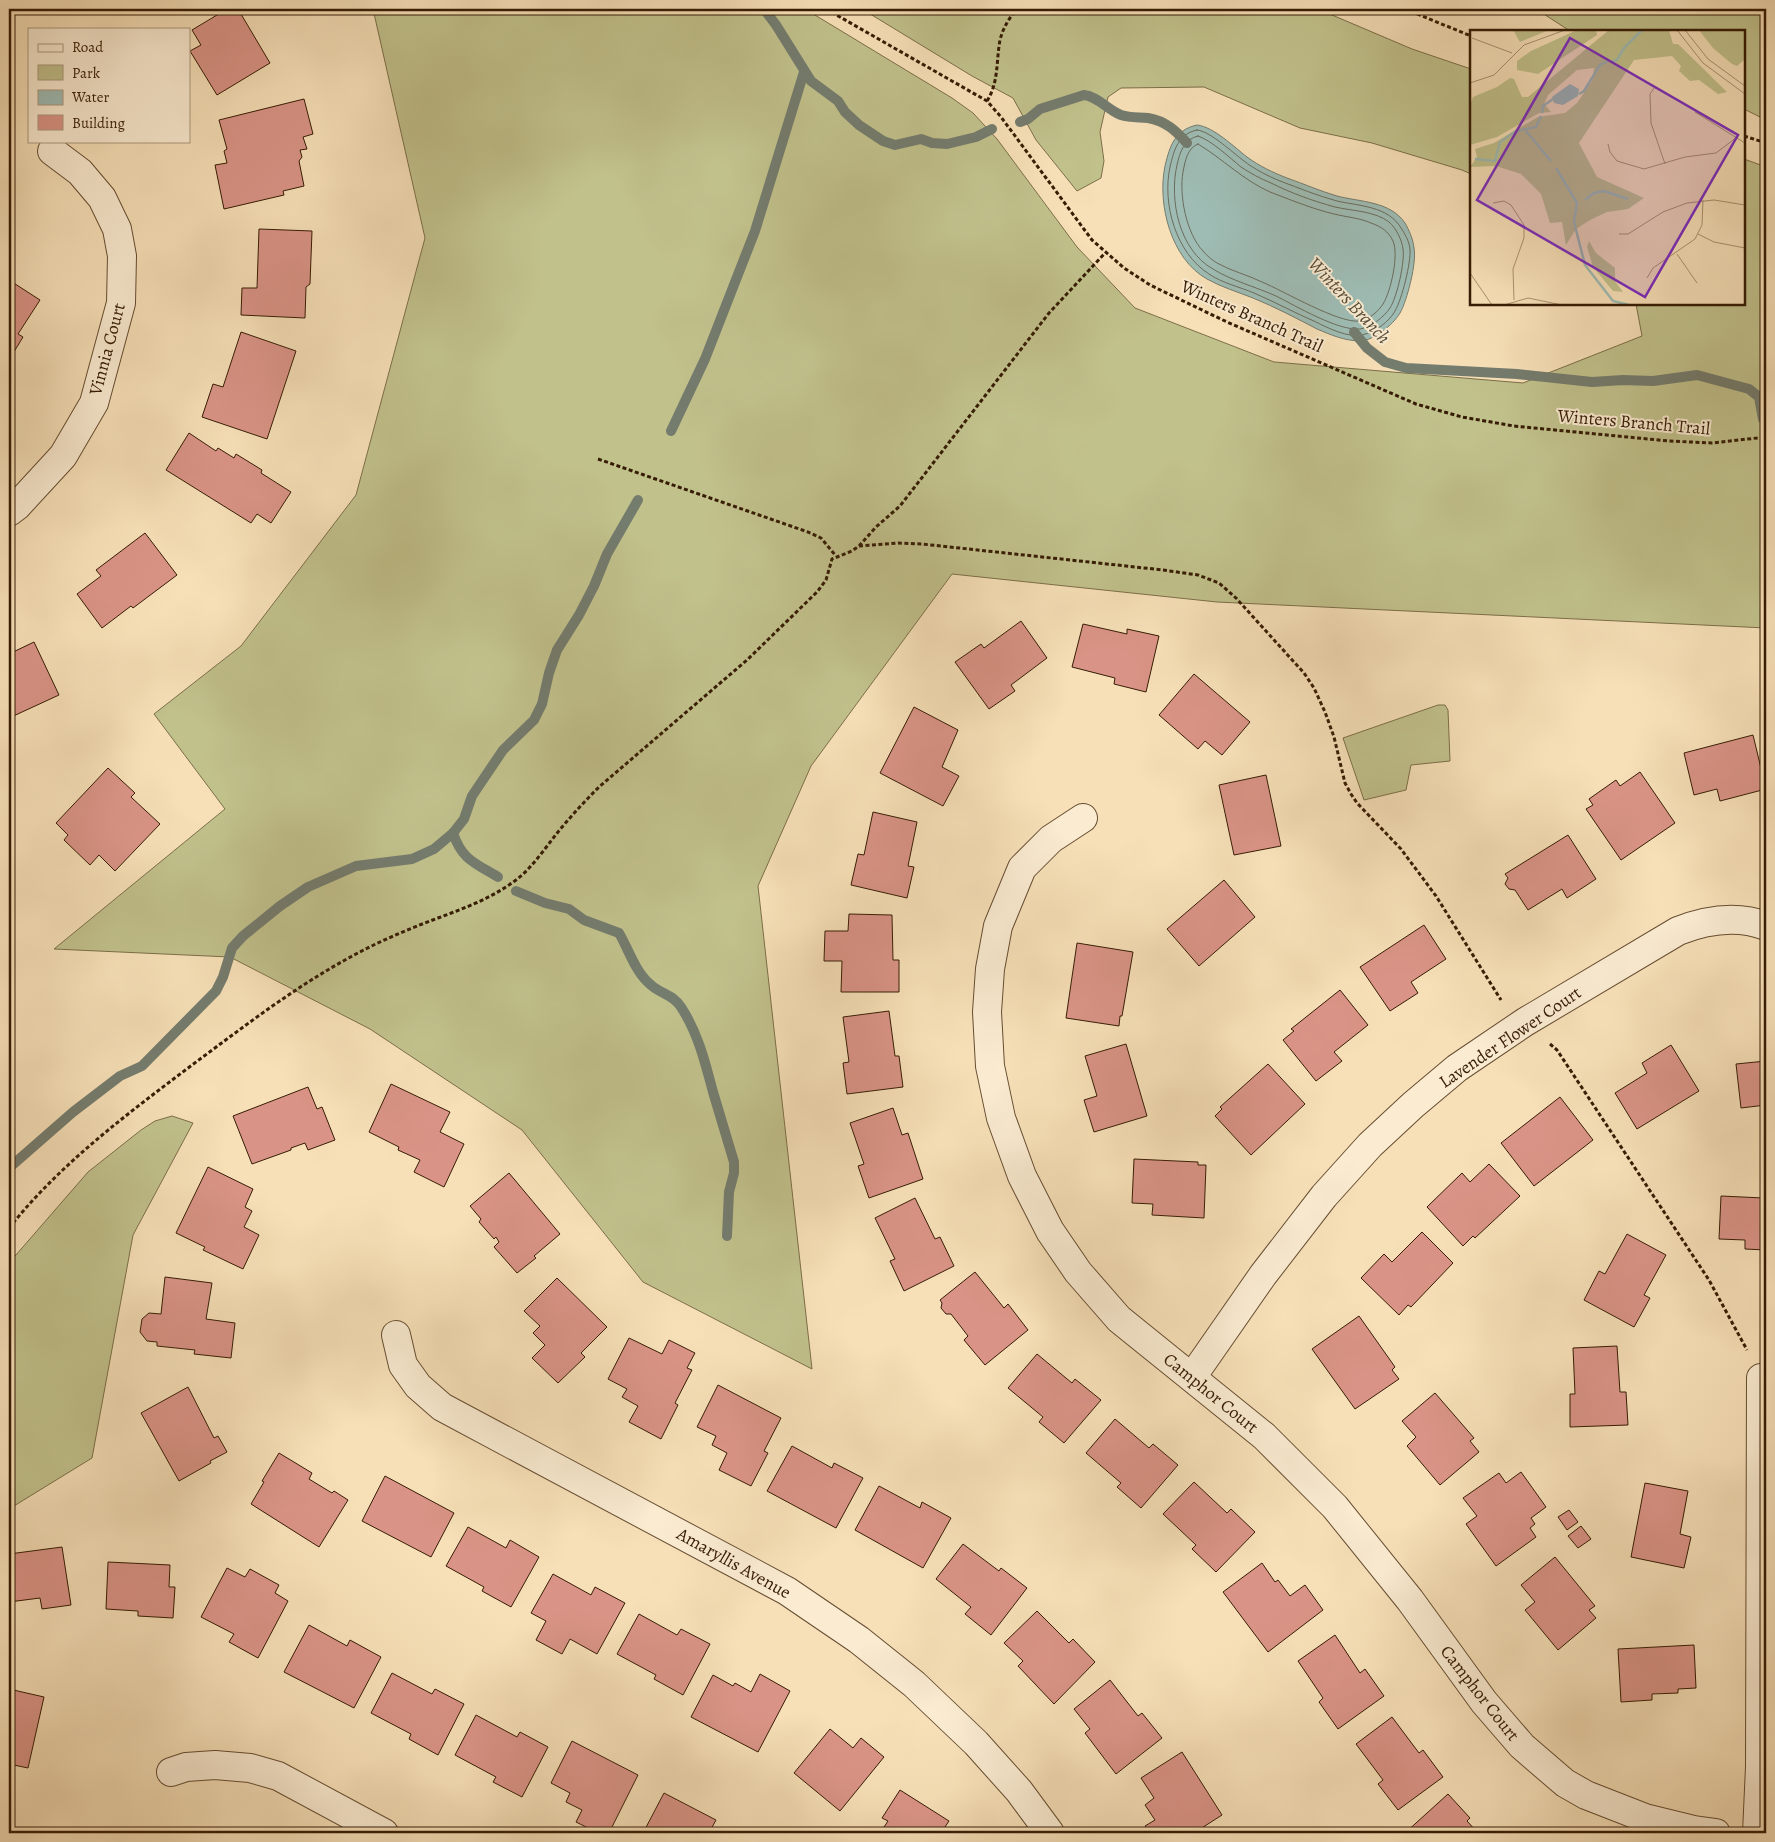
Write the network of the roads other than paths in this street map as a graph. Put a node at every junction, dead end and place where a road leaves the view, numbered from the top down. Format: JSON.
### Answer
{"nodes":[{"id":1,"x":52,"y":152,"type":"dead end"},
{"id":2,"x":9,"y":512,"type":"edge"},
{"id":3,"x":1083,"y":818,"type":"dead end"},
{"id":4,"x":1766,"y":926,"type":"edge"},
{"id":5,"x":396,"y":1335,"type":"dead end"},
{"id":6,"x":1192,"y":1377,"type":"junction"},
{"id":7,"x":1761,"y":1378,"type":"road end"},
{"id":8,"x":171,"y":1772,"type":"dead end"},
{"id":9,"x":384,"y":1833,"type":"edge"},
{"id":10,"x":1050,"y":1833,"type":"edge"},
{"id":11,"x":1716,"y":1833,"type":"edge"},
{"id":12,"x":1757,"y":1833,"type":"edge"}],
"edges":[{"from":1,"to":2,"type":"street","name":"Vinnia Court"},
{"from":3,"to":6,"type":"street","name":"Camphor Court"},
{"from":4,"to":6,"type":"street","name":"Lavender Flower Court"},
{"from":5,"to":10,"type":"street","name":"Amaryllis Avenue"},
{"from":6,"to":11,"type":"street","name":"Camphor Court"},
{"from":7,"to":12,"type":"street"},
{"from":8,"to":9,"type":"street"}]}
